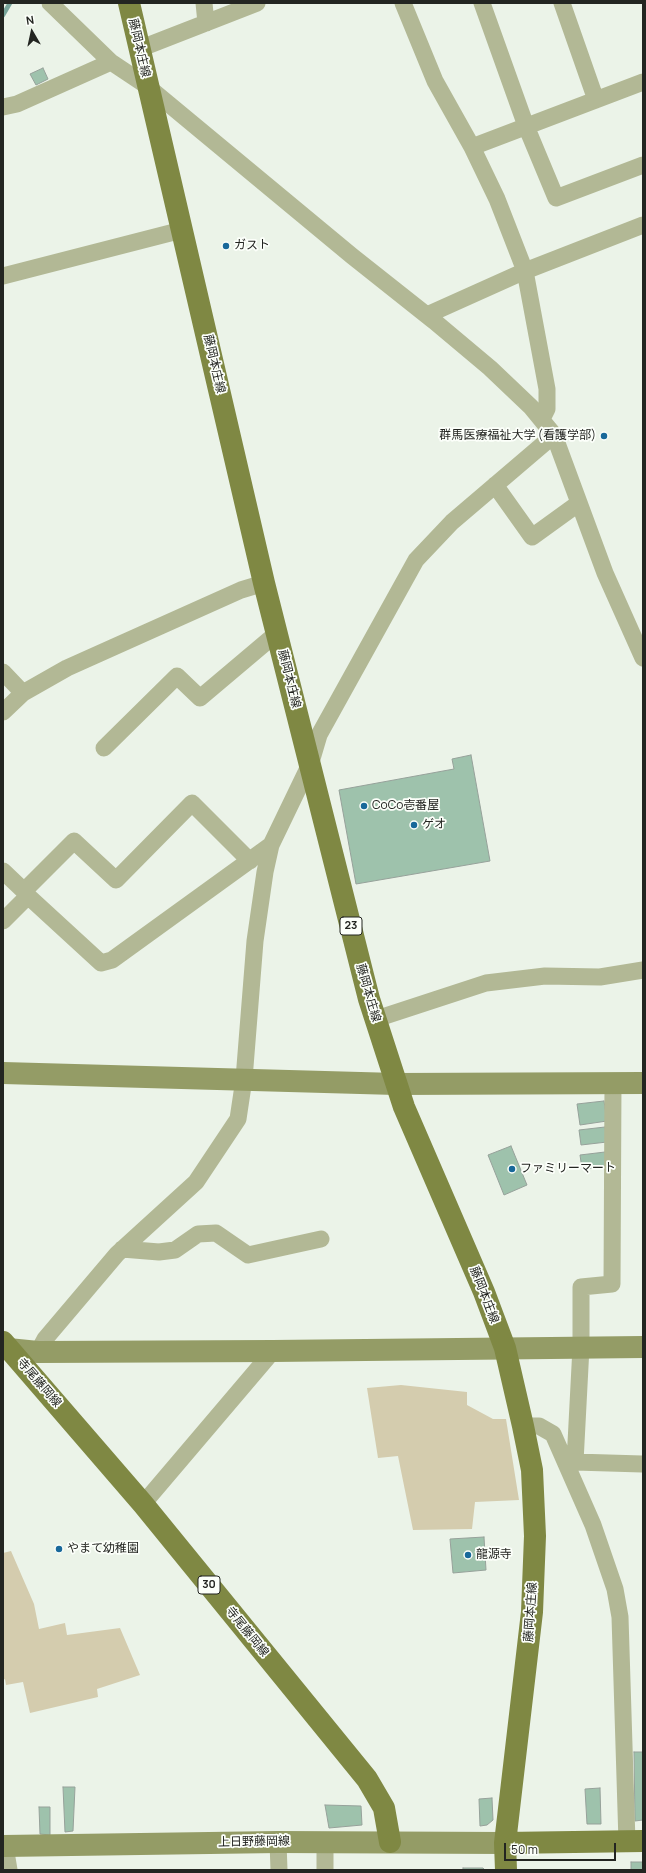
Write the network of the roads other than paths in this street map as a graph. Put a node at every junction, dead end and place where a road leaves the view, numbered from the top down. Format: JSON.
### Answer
{"nodes":[{"id":1,"x":50,"y":3,"type":"edge"},
{"id":2,"x":129,"y":3,"type":"edge"},
{"id":3,"x":204,"y":3,"type":"edge"},
{"id":4,"x":257,"y":3,"type":"edge"},
{"id":5,"x":403,"y":3,"type":"edge"},
{"id":6,"x":482,"y":3,"type":"edge"},
{"id":7,"x":562,"y":3,"type":"edge"},
{"id":8,"x":206,"y":23,"type":"junction"},
{"id":9,"x":139,"y":49,"type":"junction"},
{"id":10,"x":111,"y":62,"type":"junction"},
{"id":11,"x":643,"y":82,"type":"edge"},
{"id":12,"x":147,"y":86,"type":"junction"},
{"id":13,"x":596,"y":100,"type":"junction"},
{"id":14,"x":3,"y":107,"type":"edge"},
{"id":15,"x":526,"y":126,"type":"junction"},
{"id":16,"x":472,"y":147,"type":"junction"},
{"id":17,"x":643,"y":165,"type":"edge"},
{"id":18,"x":643,"y":225,"type":"edge"},
{"id":19,"x":182,"y":230,"type":"junction"},
{"id":20,"x":525,"y":271,"type":"junction"},
{"id":21,"x":3,"y":276,"type":"edge"},
{"id":22,"x":426,"y":315,"type":"junction"},
{"id":23,"x":542,"y":419,"type":"junction"},
{"id":24,"x":554,"y":435,"type":"junction"},
{"id":25,"x":495,"y":485,"type":"junction"},
{"id":26,"x":579,"y":503,"type":"junction"},
{"id":27,"x":264,"y":583,"type":"junction"},
{"id":28,"x":277,"y":633,"type":"junction"},
{"id":29,"x":643,"y":658,"type":"edge"},
{"id":30,"x":3,"y":672,"type":"edge"},
{"id":31,"x":23,"y":693,"type":"junction"},
{"id":32,"x":3,"y":712,"type":"edge"},
{"id":33,"x":104,"y":748,"type":"dead end"},
{"id":34,"x":311,"y":762,"type":"junction"},
{"id":35,"x":271,"y":845,"type":"junction"},
{"id":36,"x":250,"y":861,"type":"junction"},
{"id":37,"x":3,"y":871,"type":"edge"},
{"id":38,"x":26,"y":894,"type":"junction"},
{"id":39,"x":3,"y":921,"type":"edge"},
{"id":40,"x":643,"y":970,"type":"edge"},
{"id":41,"x":376,"y":1018,"type":"junction"},
{"id":42,"x":3,"y":1073,"type":"edge"},
{"id":43,"x":244,"y":1079,"type":"junction"},
{"id":44,"x":643,"y":1083,"type":"edge"},
{"id":45,"x":396,"y":1084,"type":"junction"},
{"id":46,"x":613,"y":1084,"type":"junction"},
{"id":47,"x":321,"y":1239,"type":"dead end"},
{"id":48,"x":122,"y":1249,"type":"junction"},
{"id":49,"x":581,"y":1347,"type":"junction"},
{"id":50,"x":643,"y":1347,"type":"edge"},
{"id":51,"x":5,"y":1348,"type":"edge"},
{"id":52,"x":505,"y":1348,"type":"junction"},
{"id":53,"x":273,"y":1351,"type":"junction"},
{"id":54,"x":38,"y":1352,"type":"junction"},
{"id":55,"x":524,"y":1426,"type":"junction"},
{"id":56,"x":571,"y":1463,"type":"junction"},
{"id":57,"x":642,"y":1464,"type":"edge"},
{"id":58,"x":143,"y":1504,"type":"junction"},
{"id":59,"x":635,"y":1841,"type":"edge"},
{"id":60,"x":278,"y":1842,"type":"junction"},
{"id":61,"x":325,"y":1842,"type":"junction"},
{"id":62,"x":390,"y":1842,"type":"junction"},
{"id":63,"x":505,"y":1843,"type":"junction"},
{"id":64,"x":4,"y":1846,"type":"edge"},
{"id":65,"x":9,"y":1870,"type":"edge"},
{"id":66,"x":279,"y":1870,"type":"edge"},
{"id":67,"x":326,"y":1870,"type":"edge"},
{"id":68,"x":506,"y":1870,"type":"edge"}],
"edges":[{"from":1,"to":10,"type":"street"},
{"from":2,"to":9,"type":"main road","name":"藤岡本庄線","number":"23"},
{"from":3,"to":8,"type":"street"},
{"from":4,"to":8,"type":"street"},
{"from":5,"to":16,"type":"street"},
{"from":6,"to":15,"type":"street"},
{"from":7,"to":13,"type":"street"},
{"from":8,"to":9,"type":"street"},
{"from":9,"to":12,"type":"main road","name":"藤岡本庄線","number":"23"},
{"from":10,"to":12,"type":"street"},
{"from":10,"to":14,"type":"street"},
{"from":11,"to":13,"type":"street"},
{"from":12,"to":19,"type":"main road","name":"藤岡本庄線","number":"23"},
{"from":12,"to":22,"type":"street"},
{"from":13,"to":15,"type":"street"},
{"from":15,"to":16,"type":"street"},
{"from":15,"to":17,"type":"street"},
{"from":16,"to":20,"type":"street"},
{"from":18,"to":20,"type":"street"},
{"from":19,"to":21,"type":"street"},
{"from":19,"to":27,"type":"main road","name":"藤岡本庄線","number":"23"},
{"from":20,"to":22,"type":"street"},
{"from":20,"to":23,"type":"street"},
{"from":22,"to":23,"type":"street"},
{"from":23,"to":24,"type":"street"},
{"from":24,"to":25,"type":"street"},
{"from":24,"to":26,"type":"street"},
{"from":25,"to":26,"type":"street"},
{"from":25,"to":34,"type":"street"},
{"from":26,"to":29,"type":"street"},
{"from":27,"to":28,"type":"main road","name":"藤岡本庄線","number":"23"},
{"from":27,"to":31,"type":"street"},
{"from":28,"to":33,"type":"street"},
{"from":28,"to":34,"type":"main road","name":"藤岡本庄線","number":"23"},
{"from":30,"to":31,"type":"street"},
{"from":31,"to":32,"type":"street"},
{"from":34,"to":35,"type":"street"},
{"from":34,"to":41,"type":"main road","name":"藤岡本庄線","number":"23"},
{"from":35,"to":36,"type":"street"},
{"from":35,"to":43,"type":"street"},
{"from":36,"to":38,"type":"street"},
{"from":36,"to":38,"type":"street"},
{"from":37,"to":38,"type":"street"},
{"from":38,"to":39,"type":"street"},
{"from":40,"to":41,"type":"street"},
{"from":41,"to":45,"type":"main road","name":"藤岡本庄線","number":"23"},
{"from":42,"to":43,"type":"street"},
{"from":43,"to":45,"type":"street"},
{"from":43,"to":48,"type":"street"},
{"from":44,"to":46,"type":"street"},
{"from":45,"to":46,"type":"street"},
{"from":45,"to":52,"type":"main road","name":"藤岡本庄線","number":"23"},
{"from":46,"to":49,"type":"street"},
{"from":47,"to":48,"type":"street"},
{"from":48,"to":54,"type":"street"},
{"from":49,"to":50,"type":"street"},
{"from":49,"to":52,"type":"street"},
{"from":49,"to":56,"type":"street"},
{"from":51,"to":54,"type":"street"},
{"from":51,"to":58,"type":"main road","name":"寺尾藤岡線","number":"30"},
{"from":52,"to":53,"type":"street"},
{"from":52,"to":55,"type":"main road","name":"藤岡本庄線","number":"23"},
{"from":53,"to":54,"type":"street"},
{"from":53,"to":58,"type":"street"},
{"from":55,"to":56,"type":"street"},
{"from":55,"to":63,"type":"main road","name":"藤岡本庄線","number":"23"},
{"from":56,"to":57,"type":"street"},
{"from":56,"to":59,"type":"street"},
{"from":58,"to":62,"type":"main road","name":"寺尾藤岡線","number":"30"},
{"from":59,"to":63,"type":"main road"},
{"from":60,"to":61,"type":"street","name":"上日野藤岡線"},
{"from":60,"to":64,"type":"street","name":"上日野藤岡線"},
{"from":60,"to":66,"type":"street"},
{"from":61,"to":62,"type":"street","name":"上日野藤岡線"},
{"from":61,"to":67,"type":"street"},
{"from":62,"to":63,"type":"street","name":"上日野藤岡線"},
{"from":63,"to":68,"type":"main road","name":"藤岡本庄線"},
{"from":64,"to":65,"type":"street"}]}
